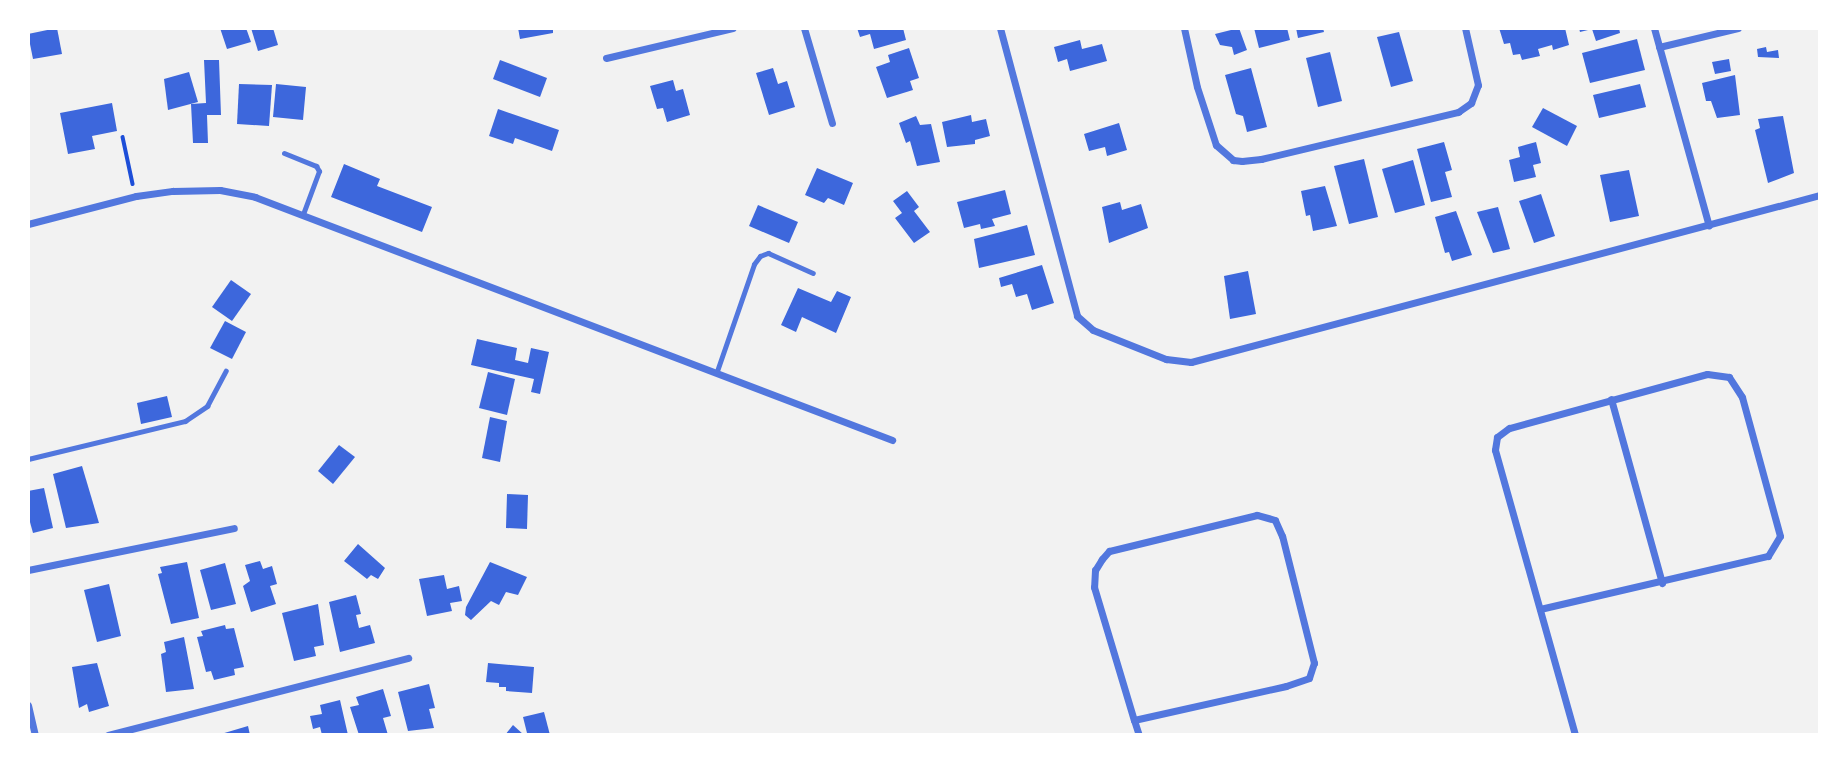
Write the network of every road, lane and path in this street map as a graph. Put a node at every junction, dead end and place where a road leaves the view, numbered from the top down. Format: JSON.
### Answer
{"nodes":[{"id":1,"x":733,"y":28,"type":"edge"},
{"id":2,"x":804,"y":28,"type":"edge"},
{"id":3,"x":1000,"y":28,"type":"edge"},
{"id":4,"x":1184,"y":28,"type":"edge"},
{"id":5,"x":1465,"y":28,"type":"edge"},
{"id":6,"x":1654,"y":28,"type":"edge"},
{"id":7,"x":1738,"y":28,"type":"edge"},
{"id":8,"x":1659,"y":47,"type":"junction"},
{"id":9,"x":606,"y":58,"type":"dead end"},
{"id":10,"x":832,"y":123,"type":"dead end"},
{"id":11,"x":123,"y":137,"type":"dead end"},
{"id":12,"x":284,"y":153,"type":"dead end"},
{"id":13,"x":1820,"y":195,"type":"edge"},
{"id":14,"x":136,"y":196,"type":"junction"},
{"id":15,"x":303,"y":214,"type":"junction"},
{"id":16,"x":28,"y":223,"type":"edge"},
{"id":17,"x":1709,"y":226,"type":"junction"},
{"id":18,"x":813,"y":273,"type":"dead end"},
{"id":19,"x":226,"y":370,"type":"dead end"},
{"id":20,"x":717,"y":371,"type":"junction"},
{"id":21,"x":1611,"y":399,"type":"junction"},
{"id":22,"x":892,"y":440,"type":"dead end"},
{"id":23,"x":28,"y":459,"type":"edge"},
{"id":24,"x":234,"y":527,"type":"dead end"},
{"id":25,"x":28,"y":570,"type":"edge"},
{"id":26,"x":1662,"y":583,"type":"junction"},
{"id":27,"x":1540,"y":609,"type":"junction"},
{"id":28,"x":408,"y":658,"type":"dead end"},
{"id":29,"x":28,"y":705,"type":"edge"},
{"id":30,"x":1134,"y":720,"type":"junction"},
{"id":31,"x":35,"y":735,"type":"edge"},
{"id":32,"x":108,"y":735,"type":"edge"},
{"id":33,"x":1139,"y":735,"type":"edge"},
{"id":34,"x":1575,"y":735,"type":"edge"}],
"edges":[{"from":1,"to":9,"type":"street"},
{"from":2,"to":10,"type":"street"},
{"from":3,"to":17,"type":"street"},
{"from":4,"to":5,"type":"street"},
{"from":6,"to":8,"type":"street"},
{"from":7,"to":8,"type":"street"},
{"from":8,"to":17,"type":"street"},
{"from":11,"to":14,"type":"path"},
{"from":12,"to":15,"type":"lane"},
{"from":13,"to":17,"type":"street"},
{"from":14,"to":15,"type":"street"},
{"from":14,"to":16,"type":"street"},
{"from":15,"to":20,"type":"street"},
{"from":18,"to":20,"type":"lane"},
{"from":19,"to":23,"type":"lane"},
{"from":20,"to":22,"type":"street"},
{"from":21,"to":26,"type":"street"},
{"from":21,"to":26,"type":"street"},
{"from":21,"to":27,"type":"street"},
{"from":24,"to":25,"type":"street"},
{"from":26,"to":27,"type":"street"},
{"from":27,"to":34,"type":"street"},
{"from":28,"to":32,"type":"street"},
{"from":29,"to":31,"type":"street"},
{"from":30,"to":30,"type":"street"},
{"from":30,"to":33,"type":"street"}]}
